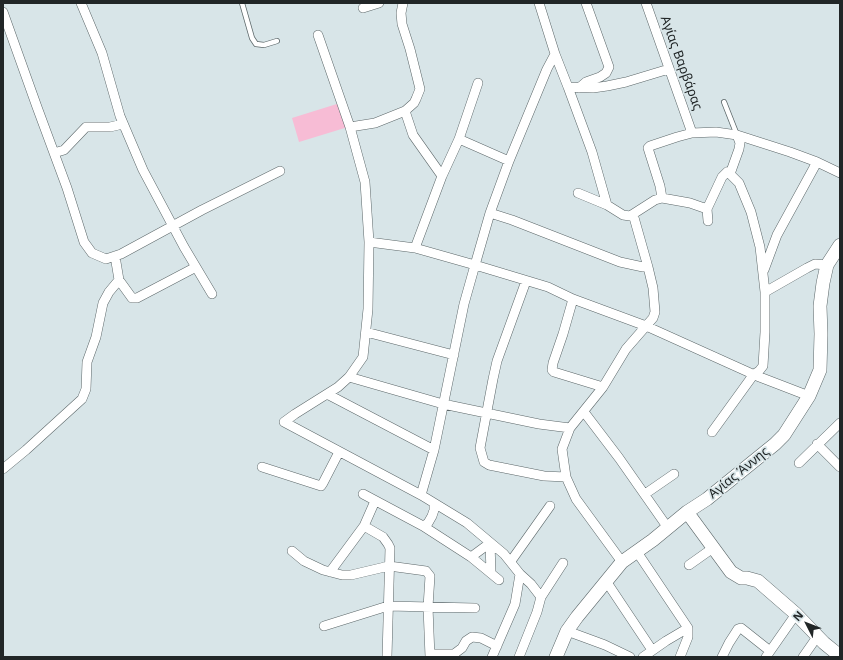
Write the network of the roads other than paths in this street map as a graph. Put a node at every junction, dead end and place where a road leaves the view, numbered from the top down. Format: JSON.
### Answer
{"nodes":[{"id":1,"x":81,"y":3,"type":"edge"},
{"id":2,"x":242,"y":3,"type":"edge"},
{"id":3,"x":379,"y":3,"type":"edge"},
{"id":4,"x":403,"y":3,"type":"edge"},
{"id":5,"x":539,"y":3,"type":"edge"},
{"id":6,"x":586,"y":3,"type":"edge"},
{"id":7,"x":646,"y":3,"type":"edge"},
{"id":8,"x":363,"y":8,"type":"dead end"},
{"id":9,"x":3,"y":12,"type":"edge"},
{"id":10,"x":318,"y":34,"type":"dead end"},
{"id":11,"x":277,"y":40,"type":"dead end"},
{"id":12,"x":555,"y":54,"type":"junction"},
{"id":13,"x":669,"y":68,"type":"junction"},
{"id":14,"x":478,"y":83,"type":"dead end"},
{"id":15,"x":568,"y":87,"type":"junction"},
{"id":16,"x":579,"y":88,"type":"junction"},
{"id":17,"x":724,"y":102,"type":"dead end"},
{"id":18,"x":405,"y":111,"type":"junction"},
{"id":19,"x":124,"y":124,"type":"junction"},
{"id":20,"x":350,"y":127,"type":"junction"},
{"id":21,"x":692,"y":132,"type":"junction"},
{"id":22,"x":737,"y":135,"type":"junction"},
{"id":23,"x":459,"y":139,"type":"junction"},
{"id":24,"x":54,"y":153,"type":"junction"},
{"id":25,"x":509,"y":160,"type":"junction"},
{"id":26,"x":817,"y":162,"type":"junction"},
{"id":27,"x":280,"y":171,"type":"dead end"},
{"id":28,"x":840,"y":173,"type":"edge"},
{"id":29,"x":730,"y":174,"type":"junction"},
{"id":30,"x":442,"y":176,"type":"junction"},
{"id":31,"x":578,"y":193,"type":"dead end"},
{"id":32,"x":662,"y":198,"type":"junction"},
{"id":33,"x":607,"y":205,"type":"junction"},
{"id":34,"x":707,"y":210,"type":"junction"},
{"id":35,"x":490,"y":213,"type":"junction"},
{"id":36,"x":633,"y":214,"type":"junction"},
{"id":37,"x":708,"y":221,"type":"dead end"},
{"id":38,"x":173,"y":226,"type":"junction"},
{"id":39,"x":369,"y":242,"type":"junction"},
{"id":40,"x":840,"y":245,"type":"edge"},
{"id":41,"x":415,"y":248,"type":"junction"},
{"id":42,"x":115,"y":256,"type":"junction"},
{"id":43,"x":475,"y":265,"type":"junction"},
{"id":44,"x":827,"y":265,"type":"junction"},
{"id":45,"x":648,"y":267,"type":"junction"},
{"id":46,"x":196,"y":268,"type":"junction"},
{"id":47,"x":763,"y":273,"type":"junction"},
{"id":48,"x":119,"y":280,"type":"junction"},
{"id":49,"x":526,"y":280,"type":"junction"},
{"id":50,"x":764,"y":292,"type":"junction"},
{"id":51,"x":212,"y":294,"type":"dead end"},
{"id":52,"x":573,"y":299,"type":"junction"},
{"id":53,"x":646,"y":326,"type":"junction"},
{"id":54,"x":366,"y":332,"type":"junction"},
{"id":55,"x":454,"y":355,"type":"junction"},
{"id":56,"x":754,"y":374,"type":"junction"},
{"id":57,"x":349,"y":377,"type":"junction"},
{"id":58,"x":603,"y":387,"type":"junction"},
{"id":59,"x":327,"y":394,"type":"junction"},
{"id":60,"x":808,"y":396,"type":"junction"},
{"id":61,"x":443,"y":404,"type":"junction"},
{"id":62,"x":584,"y":412,"type":"junction"},
{"id":63,"x":487,"y":413,"type":"junction"},
{"id":64,"x":840,"y":423,"type":"edge"},
{"id":65,"x":570,"y":428,"type":"junction"},
{"id":66,"x":712,"y":432,"type":"dead end"},
{"id":67,"x":817,"y":444,"type":"junction"},
{"id":68,"x":434,"y":450,"type":"junction"},
{"id":69,"x":339,"y":452,"type":"junction"},
{"id":70,"x":799,"y":463,"type":"dead end"},
{"id":71,"x":262,"y":467,"type":"dead end"},
{"id":72,"x":840,"y":467,"type":"edge"},
{"id":73,"x":3,"y":469,"type":"edge"},
{"id":74,"x":674,"y":474,"type":"dead end"},
{"id":75,"x":566,"y":477,"type":"junction"},
{"id":76,"x":363,"y":494,"type":"dead end"},
{"id":77,"x":645,"y":494,"type":"junction"},
{"id":78,"x":421,"y":495,"type":"junction"},
{"id":79,"x":375,"y":501,"type":"junction"},
{"id":80,"x":434,"y":503,"type":"junction"},
{"id":81,"x":550,"y":506,"type":"dead end"},
{"id":82,"x":687,"y":512,"type":"junction"},
{"id":83,"x":364,"y":526,"type":"junction"},
{"id":84,"x":423,"y":526,"type":"junction"},
{"id":85,"x":668,"y":528,"type":"junction"},
{"id":86,"x":490,"y":543,"type":"junction"},
{"id":87,"x":713,"y":548,"type":"junction"},
{"id":88,"x":292,"y":551,"type":"dead end"},
{"id":89,"x":637,"y":552,"type":"junction"},
{"id":90,"x":471,"y":557,"type":"junction"},
{"id":91,"x":511,"y":561,"type":"junction"},
{"id":92,"x":622,"y":562,"type":"junction"},
{"id":93,"x":563,"y":563,"type":"dead end"},
{"id":94,"x":689,"y":565,"type":"dead end"},
{"id":95,"x":389,"y":566,"type":"junction"},
{"id":96,"x":330,"y":572,"type":"junction"},
{"id":97,"x":491,"y":573,"type":"junction"},
{"id":98,"x":520,"y":574,"type":"junction"},
{"id":99,"x":499,"y":580,"type":"dead end"},
{"id":100,"x":606,"y":581,"type":"junction"},
{"id":101,"x":540,"y":597,"type":"junction"},
{"id":102,"x":388,"y":606,"type":"junction"},
{"id":103,"x":428,"y":607,"type":"junction"},
{"id":104,"x":475,"y":608,"type":"dead end"},
{"id":105,"x":796,"y":614,"type":"junction"},
{"id":106,"x":324,"y":626,"type":"dead end"},
{"id":107,"x":688,"y":628,"type":"junction"},
{"id":108,"x":567,"y":631,"type":"junction"},
{"id":109,"x":817,"y":636,"type":"junction"},
{"id":110,"x":497,"y":646,"type":"junction"},
{"id":111,"x":652,"y":650,"type":"junction"},
{"id":112,"x":768,"y":654,"type":"edge"},
{"id":113,"x":430,"y":656,"type":"edge"},
{"id":114,"x":840,"y":656,"type":"edge"},
{"id":115,"x":387,"y":657,"type":"edge"},
{"id":116,"x":492,"y":657,"type":"edge"},
{"id":117,"x":519,"y":657,"type":"edge"},
{"id":118,"x":556,"y":657,"type":"edge"},
{"id":119,"x":630,"y":657,"type":"edge"},
{"id":120,"x":643,"y":657,"type":"edge"},
{"id":121,"x":680,"y":657,"type":"edge"},
{"id":122,"x":722,"y":657,"type":"edge"},
{"id":123,"x":803,"y":657,"type":"edge"}],
"edges":[{"from":1,"to":19,"type":"street"},
{"from":2,"to":11,"type":"lane"},
{"from":3,"to":8,"type":"street"},
{"from":4,"to":18,"type":"street"},
{"from":5,"to":12,"type":"street"},
{"from":6,"to":16,"type":"street"},
{"from":7,"to":13,"type":"street","name":"Αγίας Βαρβάρας"},
{"from":9,"to":24,"type":"street"},
{"from":10,"to":20,"type":"street"},
{"from":12,"to":15,"type":"street"},
{"from":12,"to":25,"type":"street"},
{"from":13,"to":16,"type":"street"},
{"from":13,"to":21,"type":"street","name":"Αγίας Βαρβάρας"},
{"from":14,"to":23,"type":"street"},
{"from":15,"to":16,"type":"street"},
{"from":15,"to":33,"type":"street"},
{"from":17,"to":22,"type":"lane"},
{"from":18,"to":20,"type":"street"},
{"from":18,"to":30,"type":"street"},
{"from":19,"to":24,"type":"street"},
{"from":19,"to":38,"type":"street"},
{"from":20,"to":39,"type":"street"},
{"from":21,"to":22,"type":"street"},
{"from":21,"to":32,"type":"street"},
{"from":22,"to":26,"type":"street"},
{"from":22,"to":29,"type":"street"},
{"from":23,"to":25,"type":"street"},
{"from":23,"to":30,"type":"street"},
{"from":24,"to":42,"type":"street"},
{"from":25,"to":35,"type":"street"},
{"from":26,"to":28,"type":"street"},
{"from":26,"to":47,"type":"street"},
{"from":27,"to":38,"type":"street"},
{"from":29,"to":34,"type":"street"},
{"from":29,"to":47,"type":"street"},
{"from":30,"to":41,"type":"street"},
{"from":31,"to":33,"type":"street"},
{"from":32,"to":34,"type":"street"},
{"from":32,"to":36,"type":"street"},
{"from":33,"to":36,"type":"street"},
{"from":34,"to":37,"type":"street"},
{"from":35,"to":43,"type":"street"},
{"from":35,"to":45,"type":"street"},
{"from":36,"to":45,"type":"street"},
{"from":38,"to":42,"type":"street"},
{"from":38,"to":46,"type":"street"},
{"from":39,"to":41,"type":"street"},
{"from":39,"to":54,"type":"street"},
{"from":40,"to":44,"type":"street","name":"Αγίας Άννης"},
{"from":41,"to":43,"type":"street"},
{"from":42,"to":48,"type":"street"},
{"from":43,"to":49,"type":"street"},
{"from":43,"to":55,"type":"street"},
{"from":44,"to":50,"type":"street"},
{"from":44,"to":60,"type":"street","name":"Αγίας Άννης"},
{"from":45,"to":53,"type":"street"},
{"from":46,"to":48,"type":"street"},
{"from":46,"to":51,"type":"street"},
{"from":47,"to":50,"type":"street"},
{"from":48,"to":73,"type":"street"},
{"from":49,"to":52,"type":"street"},
{"from":49,"to":63,"type":"street"},
{"from":50,"to":56,"type":"street"},
{"from":52,"to":53,"type":"street"},
{"from":52,"to":58,"type":"street"},
{"from":53,"to":56,"type":"street"},
{"from":53,"to":58,"type":"street"},
{"from":54,"to":55,"type":"street"},
{"from":54,"to":57,"type":"street"},
{"from":55,"to":61,"type":"street"},
{"from":56,"to":60,"type":"street"},
{"from":56,"to":66,"type":"street"},
{"from":57,"to":59,"type":"street"},
{"from":57,"to":61,"type":"street"},
{"from":58,"to":62,"type":"street"},
{"from":59,"to":68,"type":"street"},
{"from":59,"to":69,"type":"street"},
{"from":60,"to":82,"type":"street","name":"Αγίας Άννης"},
{"from":61,"to":63,"type":"street"},
{"from":61,"to":68,"type":"street"},
{"from":62,"to":65,"type":"street"},
{"from":62,"to":77,"type":"street"},
{"from":63,"to":65,"type":"street"},
{"from":63,"to":75,"type":"street"},
{"from":64,"to":67,"type":"street"},
{"from":65,"to":75,"type":"street"},
{"from":67,"to":70,"type":"street"},
{"from":67,"to":72,"type":"street"},
{"from":68,"to":78,"type":"street"},
{"from":69,"to":71,"type":"street"},
{"from":69,"to":78,"type":"street"},
{"from":74,"to":77,"type":"street"},
{"from":75,"to":92,"type":"street"},
{"from":76,"to":79,"type":"street"},
{"from":77,"to":85,"type":"street"},
{"from":78,"to":80,"type":"street"},
{"from":79,"to":83,"type":"street"},
{"from":79,"to":84,"type":"street"},
{"from":80,"to":84,"type":"street"},
{"from":80,"to":86,"type":"street"},
{"from":81,"to":91,"type":"street"},
{"from":82,"to":85,"type":"street","name":"Αγίας Άννης"},
{"from":82,"to":87,"type":"street"},
{"from":83,"to":95,"type":"street"},
{"from":83,"to":96,"type":"street"},
{"from":84,"to":90,"type":"street"},
{"from":85,"to":89,"type":"street","name":"Αγίας Άννης"},
{"from":86,"to":90,"type":"street"},
{"from":86,"to":91,"type":"street"},
{"from":86,"to":97,"type":"street"},
{"from":87,"to":94,"type":"street"},
{"from":87,"to":105,"type":"street"},
{"from":88,"to":96,"type":"street"},
{"from":89,"to":92,"type":"street","name":"Αγίας Άννης"},
{"from":89,"to":107,"type":"street"},
{"from":90,"to":97,"type":"street"},
{"from":91,"to":98,"type":"street"},
{"from":92,"to":100,"type":"street","name":"Αγίας Άννης"},
{"from":93,"to":101,"type":"street"},
{"from":95,"to":96,"type":"street"},
{"from":95,"to":102,"type":"street"},
{"from":95,"to":103,"type":"street"},
{"from":97,"to":99,"type":"street"},
{"from":98,"to":101,"type":"street"},
{"from":98,"to":110,"type":"street"},
{"from":100,"to":108,"type":"street","name":"Αγίας Άννης"},
{"from":100,"to":111,"type":"street"},
{"from":101,"to":117,"type":"street"},
{"from":102,"to":103,"type":"street"},
{"from":102,"to":106,"type":"street"},
{"from":102,"to":115,"type":"street"},
{"from":103,"to":104,"type":"street"},
{"from":103,"to":113,"type":"street"},
{"from":105,"to":109,"type":"street"},
{"from":105,"to":112,"type":"street"},
{"from":107,"to":111,"type":"street"},
{"from":107,"to":121,"type":"street"},
{"from":108,"to":118,"type":"street","name":"Αγίας Άννης"},
{"from":108,"to":119,"type":"street"},
{"from":109,"to":114,"type":"street"},
{"from":109,"to":123,"type":"street"},
{"from":110,"to":113,"type":"street"},
{"from":110,"to":116,"type":"street"},
{"from":111,"to":120,"type":"street"},
{"from":112,"to":122,"type":"street"}]}
